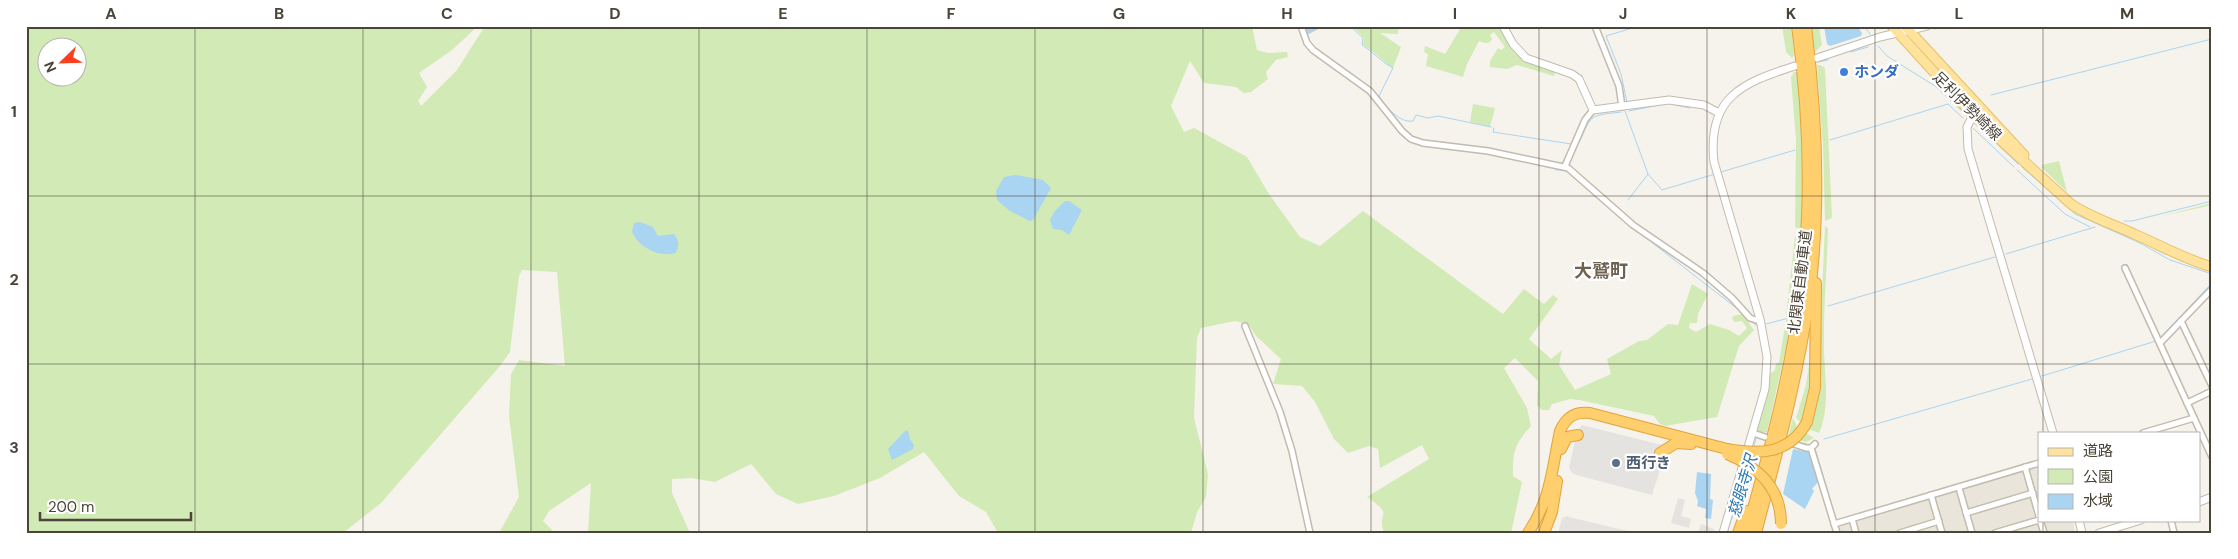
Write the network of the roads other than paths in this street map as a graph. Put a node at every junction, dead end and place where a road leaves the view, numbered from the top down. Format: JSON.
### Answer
{"nodes":[{"id":1,"x":1302,"y":26,"type":"edge"},
{"id":2,"x":1502,"y":26,"type":"edge"},
{"id":3,"x":1595,"y":26,"type":"edge"},
{"id":4,"x":1797,"y":26,"type":"edge"},
{"id":5,"x":1806,"y":26,"type":"edge"},
{"id":6,"x":1927,"y":26,"type":"edge"},
{"id":7,"x":1907,"y":28,"type":"edge"},
{"id":8,"x":1895,"y":30,"type":"edge"},
{"id":9,"x":1817,"y":58,"type":"dead end"},
{"id":10,"x":1795,"y":66,"type":"dead end"},
{"id":11,"x":1959,"y":86,"type":"junction"},
{"id":12,"x":1622,"y":107,"type":"junction"},
{"id":13,"x":1593,"y":110,"type":"junction"},
{"id":14,"x":1719,"y":113,"type":"junction"},
{"id":15,"x":1987,"y":114,"type":"junction"},
{"id":16,"x":1973,"y":115,"type":"junction"},
{"id":17,"x":1564,"y":166,"type":"junction"},
{"id":18,"x":2047,"y":181,"type":"junction"},
{"id":19,"x":1816,"y":209,"type":"junction"},
{"id":20,"x":2212,"y":267,"type":"edge"},
{"id":21,"x":2125,"y":268,"type":"dead end"},
{"id":22,"x":2212,"y":289,"type":"edge"},
{"id":23,"x":1760,"y":319,"type":"junction"},
{"id":24,"x":2181,"y":321,"type":"junction"},
{"id":25,"x":1245,"y":326,"type":"dead end"},
{"id":26,"x":2160,"y":343,"type":"junction"},
{"id":27,"x":2212,"y":386,"type":"edge"},
{"id":28,"x":2212,"y":391,"type":"edge"},
{"id":29,"x":2187,"y":402,"type":"junction"},
{"id":30,"x":2194,"y":418,"type":"junction"},
{"id":31,"x":2053,"y":432,"type":"edge"},
{"id":32,"x":2146,"y":432,"type":"edge"},
{"id":33,"x":2198,"y":432,"type":"edge"},
{"id":34,"x":1753,"y":433,"type":"junction"},
{"id":35,"x":1578,"y":435,"type":"dead end"},
{"id":36,"x":1768,"y":440,"type":"junction"},
{"id":37,"x":1787,"y":442,"type":"dead end"},
{"id":38,"x":2202,"y":444,"type":"edge"},
{"id":39,"x":1727,"y":452,"type":"junction"},
{"id":40,"x":1660,"y":453,"type":"dead end"},
{"id":41,"x":2212,"y":457,"type":"edge"},
{"id":42,"x":2038,"y":463,"type":"edge"},
{"id":43,"x":2025,"y":467,"type":"junction"},
{"id":44,"x":1958,"y":488,"type":"junction"},
{"id":45,"x":2033,"y":493,"type":"junction"},
{"id":46,"x":1931,"y":495,"type":"junction"},
{"id":47,"x":2212,"y":497,"type":"edge"},
{"id":48,"x":2200,"y":502,"type":"edge"},
{"id":49,"x":2038,"y":512,"type":"edge"},
{"id":50,"x":1966,"y":513,"type":"junction"},
{"id":51,"x":1852,"y":519,"type":"junction"},
{"id":52,"x":2038,"y":520,"type":"edge"},
{"id":53,"x":1939,"y":521,"type":"junction"},
{"id":54,"x":2136,"y":522,"type":"edge"},
{"id":55,"x":1834,"y":524,"type":"junction"},
{"id":56,"x":1780,"y":528,"type":"edge"},
{"id":57,"x":2114,"y":531,"type":"edge"},
{"id":58,"x":1310,"y":533,"type":"edge"},
{"id":59,"x":1528,"y":533,"type":"edge"},
{"id":60,"x":1544,"y":533,"type":"edge"},
{"id":61,"x":1723,"y":533,"type":"edge"},
{"id":62,"x":1738,"y":533,"type":"edge"},
{"id":63,"x":1746,"y":533,"type":"edge"},
{"id":64,"x":1756,"y":533,"type":"edge"},
{"id":65,"x":1837,"y":533,"type":"edge"},
{"id":66,"x":1856,"y":533,"type":"edge"},
{"id":67,"x":1900,"y":533,"type":"edge"},
{"id":68,"x":1942,"y":533,"type":"edge"},
{"id":69,"x":1972,"y":533,"type":"edge"},
{"id":70,"x":1996,"y":533,"type":"edge"},
{"id":71,"x":2099,"y":533,"type":"edge"}],
"edges":[{"from":1,"to":17,"type":"street"},
{"from":2,"to":13,"type":"street"},
{"from":3,"to":12,"type":"street"},
{"from":4,"to":36,"type":"highway","name":"北関東自動車道"},
{"from":5,"to":19,"type":"highway","name":"北関東自動車道"},
{"from":6,"to":7,"type":"street"},
{"from":7,"to":8,"type":"street"},
{"from":7,"to":11,"type":"main road","name":"足利伊勢崎線"},
{"from":8,"to":9,"type":"street"},
{"from":8,"to":16,"type":"main road","name":"足利伊勢崎線"},
{"from":10,"to":14,"type":"street"},
{"from":11,"to":15,"type":"main road","name":"足利伊勢崎線"},
{"from":11,"to":16,"type":"main road"},
{"from":12,"to":13,"type":"street"},
{"from":12,"to":14,"type":"street"},
{"from":13,"to":17,"type":"street"},
{"from":14,"to":23,"type":"street"},
{"from":15,"to":16,"type":"main road"},
{"from":15,"to":18,"type":"main road","name":"足利伊勢崎線"},
{"from":16,"to":18,"type":"main road","name":"足利伊勢崎線"},
{"from":16,"to":31,"type":"street"},
{"from":17,"to":23,"type":"street"},
{"from":18,"to":20,"type":"main road","name":"足利伊勢崎線"},
{"from":19,"to":39,"type":"highway","bridge":true},
{"from":19,"to":64,"type":"highway","name":"北関東自動車道"},
{"from":21,"to":26,"type":"street"},
{"from":22,"to":24,"type":"street"},
{"from":23,"to":34,"type":"street"},
{"from":24,"to":26,"type":"street"},
{"from":24,"to":27,"type":"street"},
{"from":25,"to":58,"type":"street"},
{"from":26,"to":29,"type":"street"},
{"from":28,"to":29,"type":"street"},
{"from":29,"to":30,"type":"street"},
{"from":30,"to":32,"type":"street"},
{"from":30,"to":33,"type":"street"},
{"from":34,"to":36,"type":"street"},
{"from":34,"to":61,"type":"street"},
{"from":35,"to":60,"type":"highway"},
{"from":36,"to":62,"type":"highway"},
{"from":36,"to":63,"type":"highway","name":"北関東自動車道"},
{"from":37,"to":55,"type":"street"},
{"from":38,"to":41,"type":"street"},
{"from":39,"to":40,"type":"highway"},
{"from":39,"to":56,"type":"highway","bridge":true},
{"from":39,"to":59,"type":"highway"},
{"from":42,"to":43,"type":"street"},
{"from":43,"to":44,"type":"street"},
{"from":43,"to":45,"type":"street"},
{"from":44,"to":46,"type":"street"},
{"from":44,"to":50,"type":"street"},
{"from":45,"to":49,"type":"street"},
{"from":45,"to":50,"type":"street"},
{"from":46,"to":51,"type":"street"},
{"from":46,"to":53,"type":"street"},
{"from":47,"to":48,"type":"street"},
{"from":50,"to":69,"type":"street"},
{"from":51,"to":55,"type":"street"},
{"from":51,"to":66,"type":"street"},
{"from":52,"to":70,"type":"street"},
{"from":53,"to":67,"type":"street"},
{"from":53,"to":68,"type":"street"},
{"from":54,"to":57,"type":"street"},
{"from":55,"to":65,"type":"street"},
{"from":57,"to":71,"type":"street"}]}
